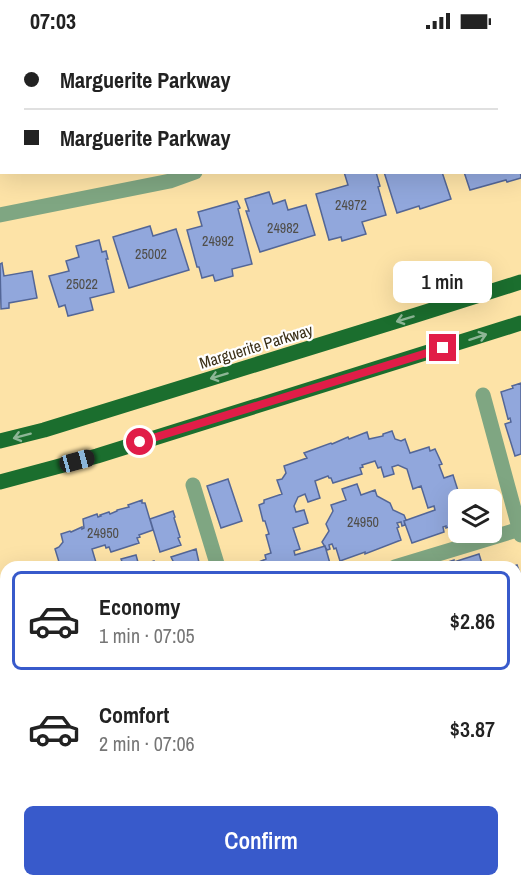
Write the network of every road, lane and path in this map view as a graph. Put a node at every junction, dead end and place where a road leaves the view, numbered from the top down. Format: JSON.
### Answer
{"nodes":[{"id":1,"x":189,"y":174,"type":"edge"},
{"id":2,"x":0,"y":215,"type":"edge"},
{"id":3,"x":521,"y":282,"type":"edge"},
{"id":4,"x":521,"y":323,"type":"edge"},
{"id":5,"x":483,"y":396,"type":"dead end"},
{"id":6,"x":0,"y":441,"type":"edge"},
{"id":7,"x":0,"y":482,"type":"edge"},
{"id":8,"x":193,"y":485,"type":"dead end"},
{"id":9,"x":520,"y":532,"type":"edge"},
{"id":10,"x":216,"y":561,"type":"edge"},
{"id":11,"x":416,"y":561,"type":"edge"}],
"edges":[{"from":1,"to":2,"type":"street"},
{"from":3,"to":6,"type":"main road","name":"Marguerite Parkway","one_way":true},
{"from":7,"to":4,"type":"main road","one_way":true},
{"from":5,"to":9,"type":"street"},
{"from":8,"to":10,"type":"street"},
{"from":9,"to":11,"type":"street"}]}
